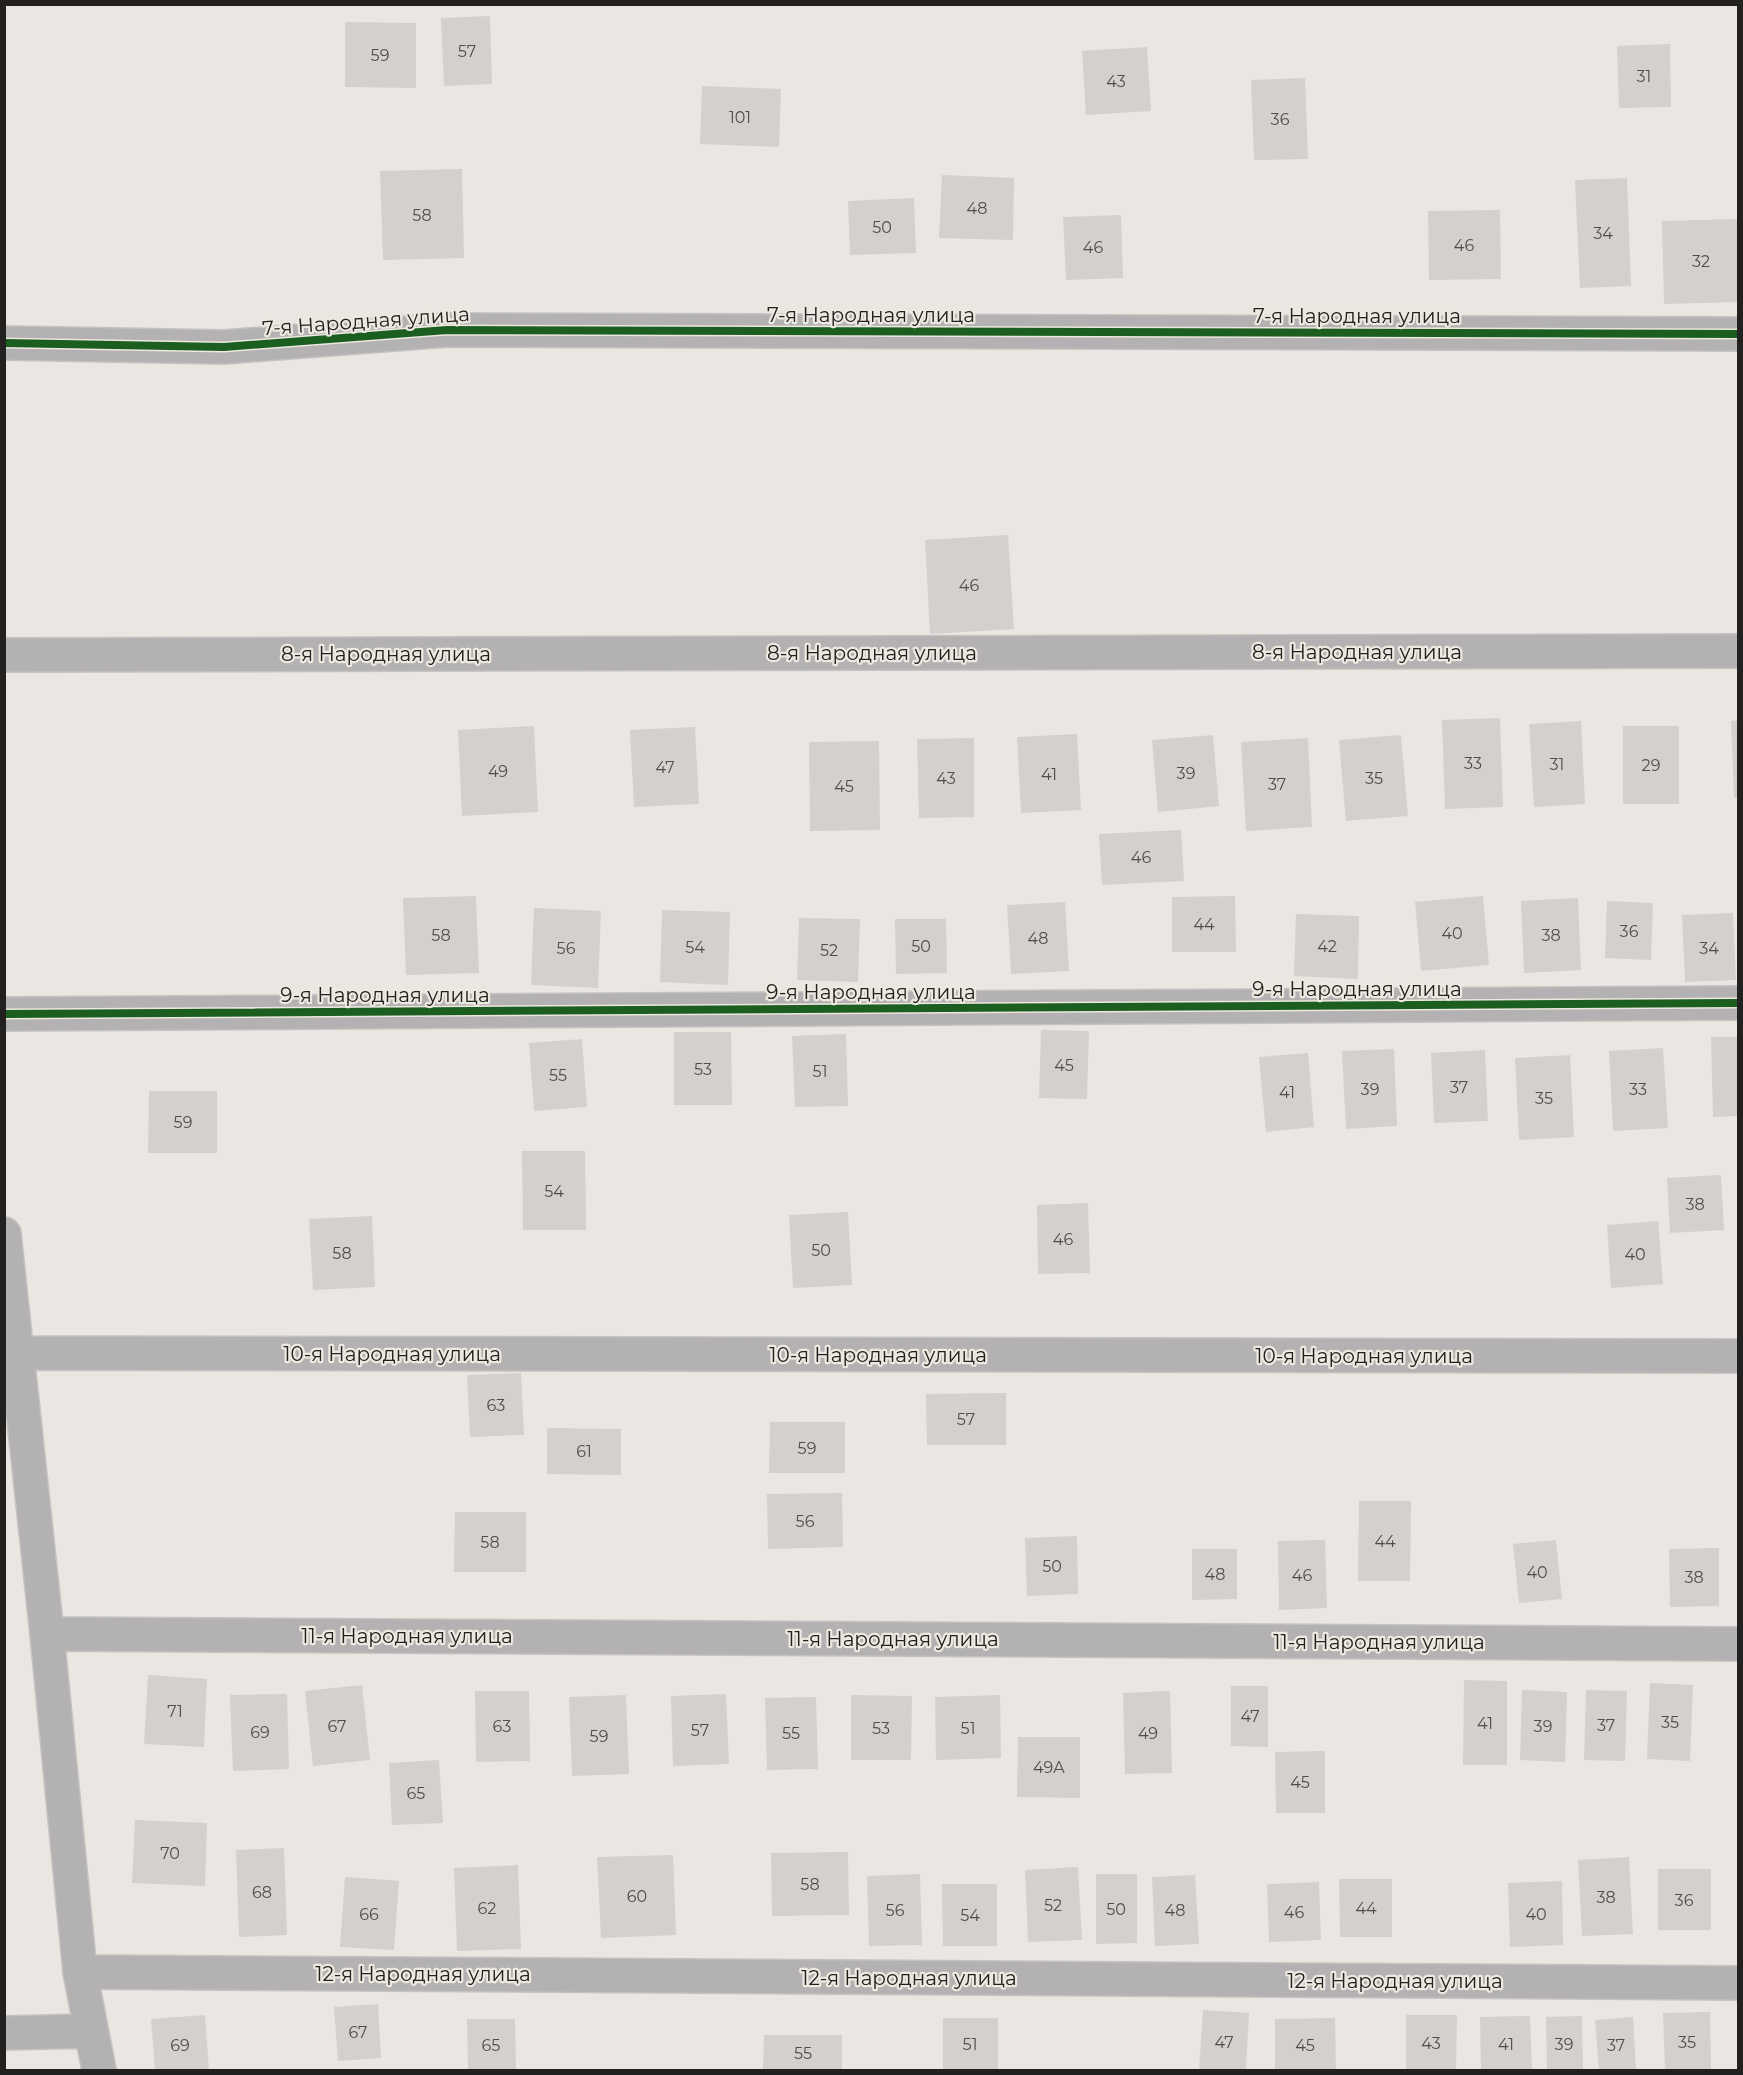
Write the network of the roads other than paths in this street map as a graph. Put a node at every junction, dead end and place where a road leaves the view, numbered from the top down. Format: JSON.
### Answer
{"nodes":[{"id":1,"x":1738,"y":334,"type":"edge"},
{"id":2,"x":4,"y":343,"type":"edge"},
{"id":3,"x":1738,"y":651,"type":"edge"},
{"id":4,"x":4,"y":655,"type":"edge"},
{"id":5,"x":1738,"y":1003,"type":"edge"},
{"id":6,"x":4,"y":1014,"type":"edge"},
{"id":7,"x":5,"y":1237,"type":"edge"},
{"id":8,"x":18,"y":1353,"type":"junction"},
{"id":9,"x":1738,"y":1356,"type":"edge"},
{"id":10,"x":48,"y":1634,"type":"junction"},
{"id":11,"x":1738,"y":1644,"type":"edge"},
{"id":12,"x":80,"y":1972,"type":"junction"},
{"id":13,"x":1738,"y":1983,"type":"edge"},
{"id":14,"x":91,"y":2031,"type":"junction"},
{"id":15,"x":4,"y":2033,"type":"edge"},
{"id":16,"x":99,"y":2070,"type":"edge"}],
"edges":[{"from":1,"to":2,"type":"street","name":"7-я Народная улица"},
{"from":3,"to":4,"type":"street","name":"8-я Народная улица"},
{"from":5,"to":6,"type":"street","name":"9-я Народная улица"},
{"from":7,"to":8,"type":"street"},
{"from":8,"to":9,"type":"street","name":"10-я Народная улица"},
{"from":8,"to":10,"type":"street"},
{"from":10,"to":11,"type":"street","name":"11-я Народная улица"},
{"from":10,"to":12,"type":"street"},
{"from":12,"to":13,"type":"street","name":"12-я Народная улица"},
{"from":12,"to":14,"type":"street"},
{"from":14,"to":15,"type":"street"},
{"from":14,"to":16,"type":"street"}]}
